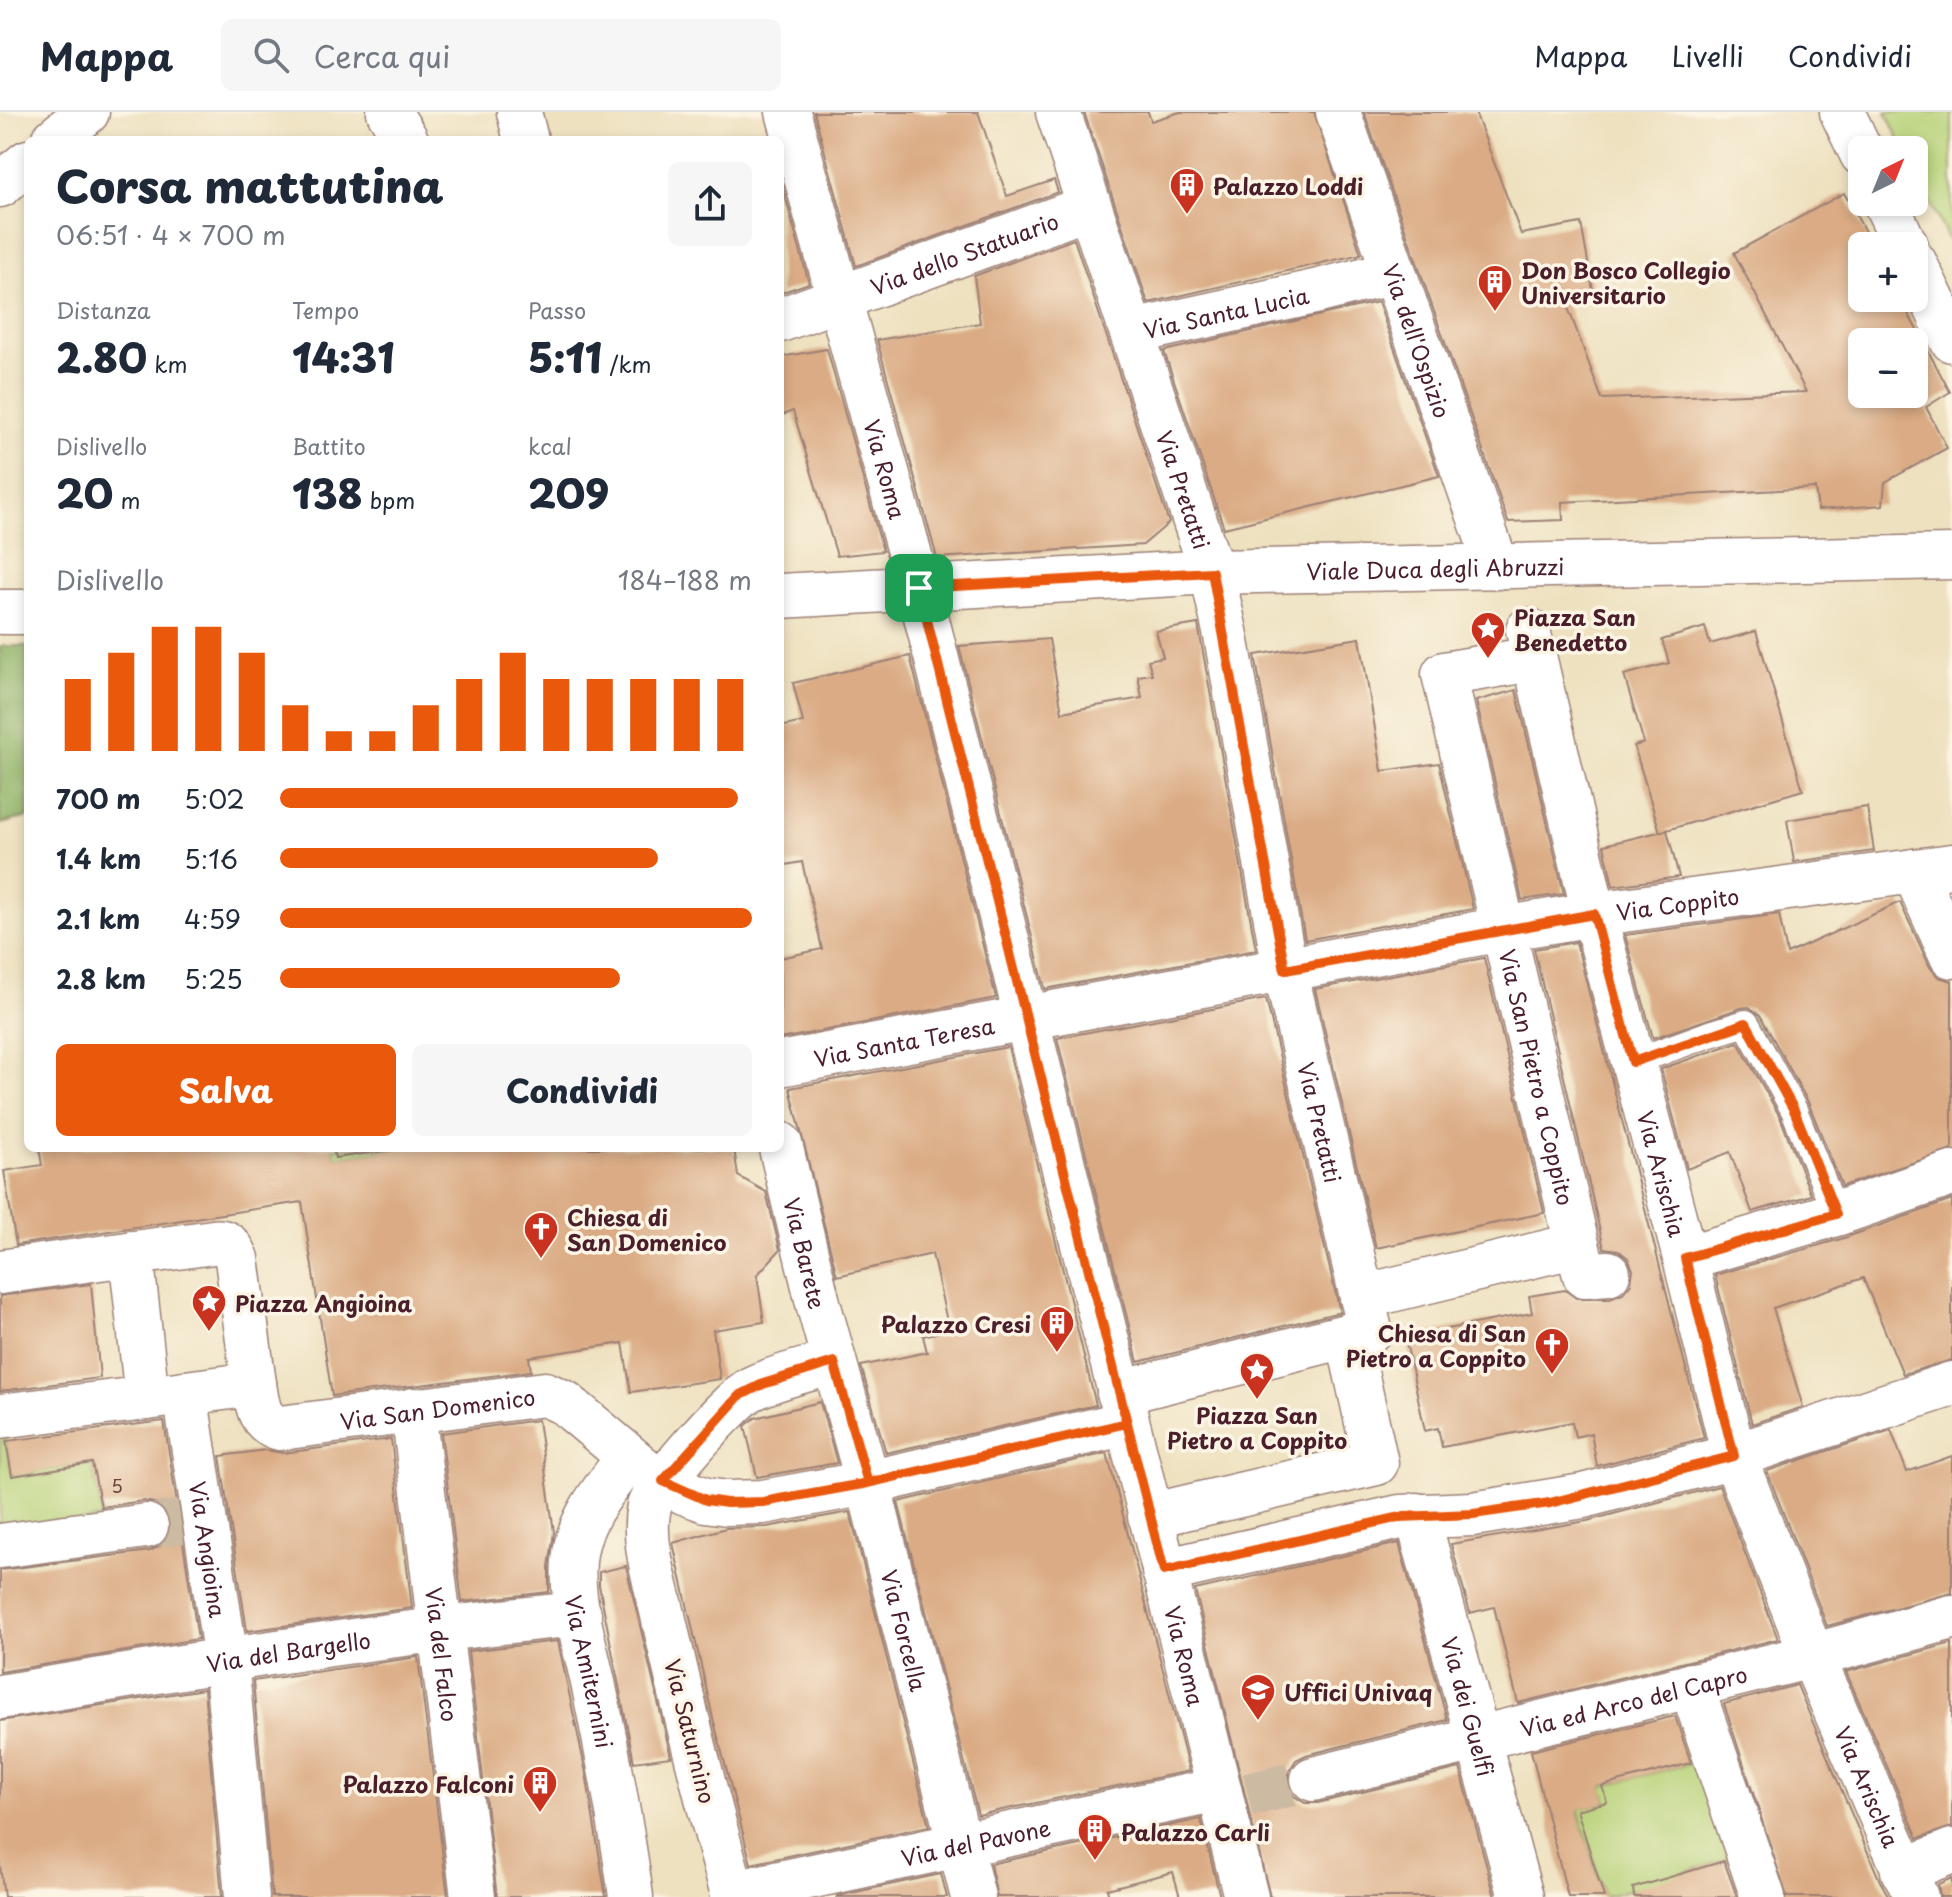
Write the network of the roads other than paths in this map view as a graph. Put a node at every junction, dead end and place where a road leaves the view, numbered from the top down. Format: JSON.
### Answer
{"nodes":[{"id":1,"x":87,"y":112,"type":"edge"},
{"id":2,"x":389,"y":112,"type":"edge"},
{"id":3,"x":519,"y":112,"type":"edge"},
{"id":4,"x":788,"y":112,"type":"edge"},
{"id":5,"x":1338,"y":112,"type":"edge"},
{"id":6,"x":1842,"y":112,"type":"edge"},
{"id":7,"x":1061,"y":113,"type":"edge"},
{"id":8,"x":59,"y":136,"type":"edge"},
{"id":9,"x":404,"y":136,"type":"edge"},
{"id":10,"x":525,"y":136,"type":"edge"},
{"id":11,"x":1853,"y":136,"type":"edge"},
{"id":12,"x":791,"y":164,"type":"edge"},
{"id":13,"x":24,"y":165,"type":"edge"},
{"id":14,"x":0,"y":185,"type":"edge"},
{"id":15,"x":1089,"y":207,"type":"junction"},
{"id":16,"x":1394,"y":272,"type":"junction"},
{"id":17,"x":1928,"y":291,"type":"edge"},
{"id":18,"x":839,"y":299,"type":"junction"},
{"id":19,"x":784,"y":319,"type":"edge"},
{"id":20,"x":1132,"y":332,"type":"junction"},
{"id":21,"x":1952,"y":340,"type":"edge"},
{"id":22,"x":1945,"y":553,"type":"edge"},
{"id":23,"x":1497,"y":567,"type":"junction"},
{"id":24,"x":1212,"y":572,"type":"junction"},
{"id":25,"x":919,"y":588,"type":"junction"},
{"id":26,"x":784,"y":596,"type":"edge"},
{"id":27,"x":0,"y":612,"type":"edge"},
{"id":28,"x":24,"y":612,"type":"edge"},
{"id":29,"x":1444,"y":674,"type":"joint"},
{"id":30,"x":1933,"y":868,"type":"edge"},
{"id":31,"x":1594,"y":914,"type":"junction"},
{"id":32,"x":1502,"y":929,"type":"junction"},
{"id":33,"x":1952,"y":956,"type":"edge"},
{"id":34,"x":1285,"y":970,"type":"junction"},
{"id":35,"x":1026,"y":1019,"type":"junction"},
{"id":36,"x":1633,"y":1062,"type":"junction"},
{"id":37,"x":784,"y":1063,"type":"edge"},
{"id":38,"x":782,"y":1152,"type":"edge"},
{"id":39,"x":1952,"y":1174,"type":"edge"},
{"id":40,"x":1836,"y":1214,"type":"junction"},
{"id":41,"x":131,"y":1253,"type":"junction"},
{"id":42,"x":1685,"y":1258,"type":"junction"},
{"id":43,"x":0,"y":1272,"type":"edge"},
{"id":44,"x":1355,"y":1317,"type":"junction"},
{"id":45,"x":834,"y":1362,"type":"junction"},
{"id":46,"x":254,"y":1384,"type":"junction"},
{"id":47,"x":1952,"y":1384,"type":"edge"},
{"id":48,"x":166,"y":1395,"type":"junction"},
{"id":49,"x":1123,"y":1408,"type":"junction"},
{"id":50,"x":413,"y":1410,"type":"junction"},
{"id":51,"x":0,"y":1416,"type":"edge"},
{"id":52,"x":1734,"y":1456,"type":"junction"},
{"id":53,"x":646,"y":1470,"type":"junction"},
{"id":54,"x":868,"y":1483,"type":"junction"},
{"id":55,"x":1434,"y":1515,"type":"junction"},
{"id":56,"x":1150,"y":1516,"type":"junction"},
{"id":57,"x":179,"y":1522,"type":"junction"},
{"id":58,"x":0,"y":1546,"type":"edge"},
{"id":59,"x":1164,"y":1571,"type":"junction"},
{"id":60,"x":579,"y":1614,"type":"junction"},
{"id":61,"x":1952,"y":1617,"type":"edge"},
{"id":62,"x":440,"y":1628,"type":"junction"},
{"id":63,"x":1812,"y":1656,"type":"junction"},
{"id":64,"x":226,"y":1659,"type":"junction"},
{"id":65,"x":1691,"y":1685,"type":"junction"},
{"id":66,"x":0,"y":1697,"type":"edge"},
{"id":67,"x":1476,"y":1737,"type":"junction"},
{"id":68,"x":1313,"y":1779,"type":"tunnel mouth"},
{"id":69,"x":1229,"y":1795,"type":"junction"},
{"id":70,"x":958,"y":1846,"type":"junction"},
{"id":71,"x":1952,"y":1851,"type":"edge"},
{"id":72,"x":1909,"y":1884,"type":"edge"},
{"id":73,"x":734,"y":1895,"type":"edge"},
{"id":74,"x":247,"y":1897,"type":"edge"},
{"id":75,"x":473,"y":1897,"type":"edge"},
{"id":76,"x":631,"y":1897,"type":"edge"},
{"id":77,"x":973,"y":1897,"type":"edge"},
{"id":78,"x":1246,"y":1897,"type":"edge"},
{"id":79,"x":1521,"y":1897,"type":"edge"},
{"id":80,"x":1763,"y":1897,"type":"edge"}],
"edges":[{"from":1,"to":8,"type":"street"},
{"from":2,"to":9,"type":"street"},
{"from":3,"to":10,"type":"street"},
{"from":4,"to":12,"type":"street","name":"Via Roma"},
{"from":5,"to":16,"type":"street","name":"Via dell'Ospizio"},
{"from":6,"to":11,"type":"street"},
{"from":7,"to":15,"type":"street","name":"Via Pretatti"},
{"from":12,"to":18,"type":"street","name":"Via Roma"},
{"from":13,"to":14,"type":"street"},
{"from":15,"to":18,"type":"street","name":"Via dello Statuario"},
{"from":15,"to":20,"type":"street","name":"Via Pretatti"},
{"from":16,"to":20,"type":"street","name":"Via Santa Lucia"},
{"from":16,"to":23,"type":"street","name":"Via dell'Ospizio"},
{"from":17,"to":21,"type":"street"},
{"from":18,"to":19,"type":"street","name":"Via dello Statuario"},
{"from":18,"to":25,"type":"street","name":"Via Roma"},
{"from":20,"to":24,"type":"street","name":"Via Pretatti"},
{"from":22,"to":23,"type":"street","name":"Viale Duca degli Abruzzi"},
{"from":23,"to":24,"type":"street","name":"Viale Duca degli Abruzzi"},
{"from":24,"to":25,"type":"street","name":"Viale Duca degli Abruzzi"},
{"from":24,"to":34,"type":"street","name":"Via Pretatti"},
{"from":25,"to":26,"type":"street","name":"Viale Duca degli Abruzzi"},
{"from":25,"to":35,"type":"street","name":"Via Roma"},
{"from":27,"to":28,"type":"street"},
{"from":29,"to":31,"type":"street","name":"Via Arischia"},
{"from":29,"to":32,"type":"street","name":"Via San Pietro a Coppito"},
{"from":30,"to":31,"type":"street","name":"Via Coppito"},
{"from":30,"to":33,"type":"street"},
{"from":31,"to":32,"type":"street","name":"Via Coppito"},
{"from":31,"to":36,"type":"street","name":"Via Arischia"},
{"from":32,"to":34,"type":"street","name":"Via Coppito"},
{"from":32,"to":44,"type":"street","name":"Via San Pietro a Coppito"},
{"from":34,"to":35,"type":"street","name":"Via Coppito"},
{"from":34,"to":44,"type":"street","name":"Via Pretatti"},
{"from":35,"to":37,"type":"street","name":"Via Santa Teresa"},
{"from":35,"to":49,"type":"street","name":"Via Roma"},
{"from":36,"to":40,"type":"lane"},
{"from":36,"to":42,"type":"street","name":"Via Arischia"},
{"from":38,"to":45,"type":"street","name":"Via Barete"},
{"from":39,"to":40,"type":"street"},
{"from":40,"to":42,"type":"street"},
{"from":41,"to":43,"type":"street"},
{"from":41,"to":46,"type":"street"},
{"from":41,"to":48,"type":"street"},
{"from":42,"to":52,"type":"street","name":"Via Arischia"},
{"from":44,"to":49,"type":"street"},
{"from":44,"to":56,"type":"street"},
{"from":45,"to":53,"type":"street"},
{"from":45,"to":54,"type":"street","name":"Via Forcella"},
{"from":46,"to":48,"type":"street"},
{"from":46,"to":50,"type":"street","name":"Via San Domenico"},
{"from":47,"to":52,"type":"street"},
{"from":48,"to":51,"type":"street"},
{"from":48,"to":57,"type":"street","name":"Via Angioina"},
{"from":49,"to":54,"type":"street","name":"Via San Domenico"},
{"from":49,"to":56,"type":"street","name":"Via Roma"},
{"from":50,"to":53,"type":"street","name":"Via San Domenico"},
{"from":50,"to":62,"type":"street","name":"Via del Falco"},
{"from":52,"to":55,"type":"street"},
{"from":52,"to":63,"type":"street","name":"Via Arischia"},
{"from":53,"to":54,"type":"street","name":"Via San Domenico"},
{"from":53,"to":60,"type":"street","name":"Via Amiternini"},
{"from":53,"to":73,"type":"street","name":"Via Saturnino"},
{"from":54,"to":70,"type":"street","name":"Via Forcella"},
{"from":55,"to":59,"type":"street"},
{"from":55,"to":67,"type":"street","name":"Via dei Guelfi"},
{"from":56,"to":59,"type":"street","name":"Via Roma"},
{"from":57,"to":58,"type":"street"},
{"from":57,"to":64,"type":"street","name":"Via Angioina"},
{"from":59,"to":69,"type":"street","name":"Via Roma"},
{"from":60,"to":62,"type":"street","name":"Via del Bargello"},
{"from":60,"to":76,"type":"street","name":"Via Amiternini"},
{"from":61,"to":63,"type":"street","name":"Via ed Arco del Capro"},
{"from":62,"to":64,"type":"street","name":"Via del Bargello"},
{"from":62,"to":75,"type":"street","name":"Via del Falco"},
{"from":63,"to":65,"type":"street","name":"Via ed Arco del Capro"},
{"from":63,"to":72,"type":"street","name":"Via Arischia"},
{"from":64,"to":66,"type":"street","name":"Via del Bargello"},
{"from":64,"to":74,"type":"street","name":"Via Angioina"},
{"from":65,"to":67,"type":"street","name":"Via ed Arco del Capro"},
{"from":65,"to":80,"type":"street"},
{"from":67,"to":68,"type":"street","name":"Via ed Arco del Capro"},
{"from":67,"to":79,"type":"street","name":"Via dei Guelfi"},
{"from":69,"to":70,"type":"street","name":"Via del Pavone"},
{"from":69,"to":78,"type":"street","name":"Via Roma"},
{"from":70,"to":73,"type":"street","name":"Via del Pavone"},
{"from":70,"to":77,"type":"street","name":"Via Forcella"},
{"from":71,"to":72,"type":"street"}]}
